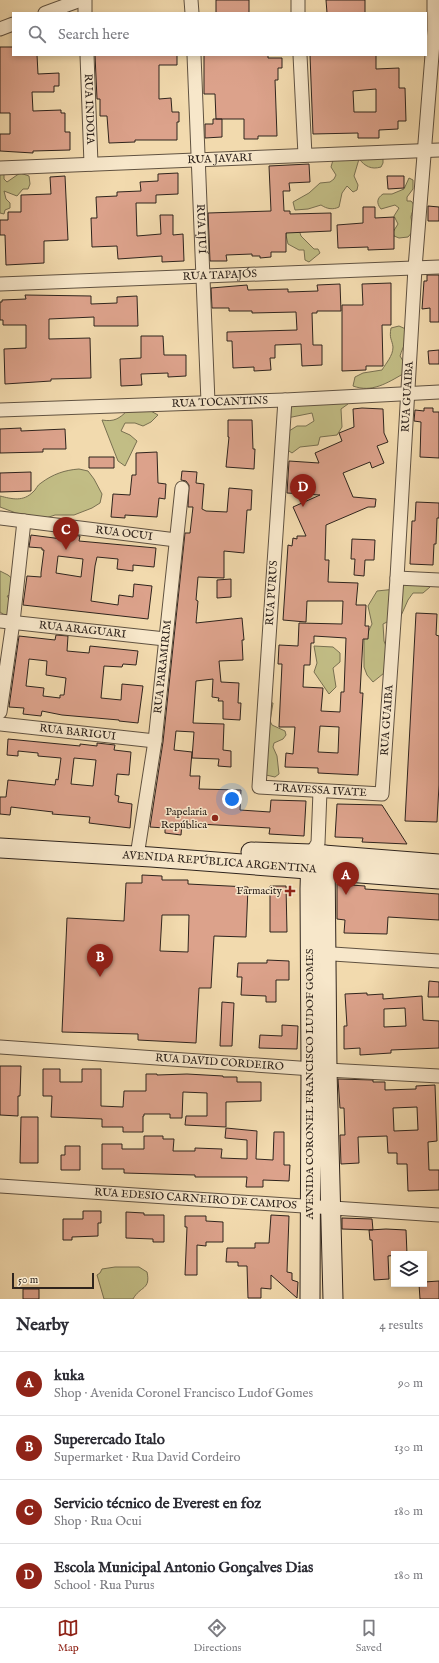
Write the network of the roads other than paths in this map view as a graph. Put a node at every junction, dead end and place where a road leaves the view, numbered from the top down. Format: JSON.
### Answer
{"nodes":[{"id":1,"x":81,"y":0,"type":"edge"},
{"id":2,"x":84,"y":0,"type":"edge"},
{"id":3,"x":191,"y":0,"type":"edge"},
{"id":4,"x":298,"y":0,"type":"edge"},
{"id":5,"x":434,"y":0,"type":"edge"},
{"id":6,"x":48,"y":12,"type":"edge"},
{"id":7,"x":85,"y":12,"type":"edge"},
{"id":8,"x":192,"y":12,"type":"edge"},
{"id":9,"x":298,"y":12,"type":"edge"},
{"id":10,"x":12,"y":24,"type":"edge"},
{"id":11,"x":0,"y":29,"type":"edge"},
{"id":12,"x":436,"y":30,"type":"edge"},
{"id":13,"x":87,"y":56,"type":"edge"},
{"id":14,"x":194,"y":56,"type":"edge"},
{"id":15,"x":300,"y":56,"type":"edge"},
{"id":16,"x":425,"y":150,"type":"junction"},
{"id":17,"x":439,"y":150,"type":"edge"},
{"id":18,"x":305,"y":155,"type":"junction"},
{"id":19,"x":198,"y":160,"type":"junction"},
{"id":20,"x":91,"y":164,"type":"junction"},
{"id":21,"x":0,"y":168,"type":"edge"},
{"id":22,"x":439,"y":267,"type":"edge"},
{"id":23,"x":415,"y":268,"type":"junction"},
{"id":24,"x":202,"y":276,"type":"junction"},
{"id":25,"x":0,"y":284,"type":"edge"},
{"id":26,"x":439,"y":392,"type":"edge"},
{"id":27,"x":409,"y":393,"type":"junction"},
{"id":28,"x":285,"y":400,"type":"junction"},
{"id":29,"x":208,"y":402,"type":"junction"},
{"id":30,"x":0,"y":410,"type":"edge"},
{"id":31,"x":182,"y":488,"type":"dead end"},
{"id":32,"x":0,"y":518,"type":"edge"},
{"id":33,"x":24,"y":521,"type":"junction"},
{"id":34,"x":176,"y":540,"type":"junction"},
{"id":35,"x":397,"y":578,"type":"junction"},
{"id":36,"x":439,"y":580,"type":"edge"},
{"id":37,"x":6,"y":621,"type":"edge"},
{"id":38,"x":165,"y":639,"type":"junction"},
{"id":39,"x":0,"y":712,"type":"edge"},
{"id":40,"x":0,"y":724,"type":"edge"},
{"id":41,"x":155,"y":741,"type":"junction"},
{"id":42,"x":259,"y":787,"type":"joint"},
{"id":43,"x":320,"y":791,"type":"junction"},
{"id":44,"x":382,"y":794,"type":"joint"},
{"id":45,"x":0,"y":836,"type":"edge"},
{"id":46,"x":0,"y":848,"type":"edge"},
{"id":47,"x":138,"y":851,"type":"junction"},
{"id":48,"x":318,"y":858,"type":"junction"},
{"id":49,"x":439,"y":864,"type":"edge"},
{"id":50,"x":439,"y":879,"type":"edge"},
{"id":51,"x":318,"y":953,"type":"junction"},
{"id":52,"x":439,"y":961,"type":"edge"},
{"id":53,"x":0,"y":1047,"type":"edge"},
{"id":54,"x":319,"y":1069,"type":"junction"},
{"id":55,"x":439,"y":1076,"type":"edge"},
{"id":56,"x":0,"y":1186,"type":"edge"},
{"id":57,"x":311,"y":1207,"type":"junction"},
{"id":58,"x":331,"y":1207,"type":"junction"},
{"id":59,"x":439,"y":1215,"type":"edge"},
{"id":60,"x":310,"y":1299,"type":"edge"},
{"id":61,"x":333,"y":1299,"type":"edge"}],
"edges":[{"from":1,"to":6,"type":"street"},
{"from":2,"to":7,"type":"street"},
{"from":3,"to":8,"type":"street"},
{"from":4,"to":9,"type":"street"},
{"from":5,"to":12,"type":"street","name":"RUA GUAIBA"},
{"from":10,"to":11,"type":"street"},
{"from":12,"to":16,"type":"street","name":"RUA GUAIBA"},
{"from":13,"to":20,"type":"street","name":"RUA INDOIA"},
{"from":14,"to":19,"type":"street","name":"RUA IJUÍ"},
{"from":15,"to":18,"type":"street"},
{"from":16,"to":17,"type":"street","name":"RUA JAVARI"},
{"from":16,"to":18,"type":"street","name":"RUA JAVARI"},
{"from":16,"to":23,"type":"street","name":"RUA GUAIBA"},
{"from":18,"to":19,"type":"street","name":"RUA JAVARI"},
{"from":19,"to":20,"type":"street","name":"RUA JAVARI"},
{"from":19,"to":24,"type":"street","name":"RUA IJUÍ"},
{"from":20,"to":21,"type":"street","name":"RUA JAVARI"},
{"from":22,"to":23,"type":"street","name":"RUA TAPAJÓS"},
{"from":23,"to":24,"type":"street","name":"RUA TAPAJÓS"},
{"from":23,"to":27,"type":"street","name":"RUA GUAIBA"},
{"from":24,"to":25,"type":"street","name":"RUA TAPAJÓS"},
{"from":24,"to":29,"type":"street","name":"RUA IJUÍ"},
{"from":26,"to":27,"type":"street","name":"RUA TOCANTINS"},
{"from":27,"to":28,"type":"street","name":"RUA TOCANTINS"},
{"from":27,"to":35,"type":"street","name":"RUA GUAIBA"},
{"from":28,"to":29,"type":"street","name":"RUA TOCANTINS"},
{"from":28,"to":42,"type":"street","name":"RUA PURUS"},
{"from":29,"to":30,"type":"street","name":"RUA TOCANTINS"},
{"from":31,"to":34,"type":"street","name":"RUA PARAMIRIM"},
{"from":32,"to":33,"type":"street","name":"RUA OCUI"},
{"from":33,"to":34,"type":"street","name":"RUA OCUI"},
{"from":33,"to":37,"type":"street"},
{"from":34,"to":38,"type":"street","name":"RUA PARAMIRIM"},
{"from":35,"to":36,"type":"street"},
{"from":35,"to":44,"type":"street","name":"RUA GUAIBA"},
{"from":37,"to":38,"type":"street","name":"RUA ARAGUARI"},
{"from":37,"to":39,"type":"street"},
{"from":38,"to":41,"type":"street","name":"RUA PARAMIRIM"},
{"from":40,"to":41,"type":"street","name":"RUA BARIGUI"},
{"from":41,"to":47,"type":"street","name":"RUA PARAMIRIM"},
{"from":42,"to":43,"type":"street","name":"TRAVESSA IVATE"},
{"from":43,"to":44,"type":"street","name":"TRAVESSA IVATE"},
{"from":43,"to":48,"type":"street"},
{"from":45,"to":47,"type":"main road","name":"AVENIDA REPÚBLICA ARGENTINA"},
{"from":46,"to":47,"type":"main road","name":"AVENIDA REPÚBLICA ARGENTINA"},
{"from":47,"to":48,"type":"main road","name":"AVENIDA REPÚBLICA ARGENTINA"},
{"from":48,"to":49,"type":"main road","name":"AVENIDA REPÚBLICA ARGENTINA"},
{"from":48,"to":50,"type":"main road","name":"AVENIDA REPÚBLICA ARGENTINA"},
{"from":48,"to":51,"type":"main road","name":"AVENIDA CORONEL FRANCISCO LUDOF GOMES"},
{"from":51,"to":52,"type":"street"},
{"from":51,"to":54,"type":"main road","name":"AVENIDA CORONEL FRANCISCO LUDOF GOMES"},
{"from":53,"to":54,"type":"street","name":"RUA DAVID CORDEIRO"},
{"from":54,"to":55,"type":"street","name":"RUA DAVID CORDEIRO"},
{"from":54,"to":57,"type":"main road","name":"AVENIDA CORONEL FRANCISCO LUDOF GOMES"},
{"from":54,"to":58,"type":"main road","name":"AVENIDA CORONEL FRANCISCO LUDOF GOMES"},
{"from":56,"to":57,"type":"street","name":"RUA EDESIO CARNEIRO DE CAMPOS"},
{"from":57,"to":58,"type":"street","name":"RUA EDESIO CARNEIRO DE CAMPOS"},
{"from":57,"to":60,"type":"main road","name":"AVENIDA CORONEL FRANCISCO LUDOF GOMES"},
{"from":58,"to":59,"type":"street","name":"RUA EDESIO CARNEIRO DE CAMPOS"},
{"from":58,"to":61,"type":"main road","name":"AVENIDA CORONEL FRANCISCO LUDOF GOMES"}]}
